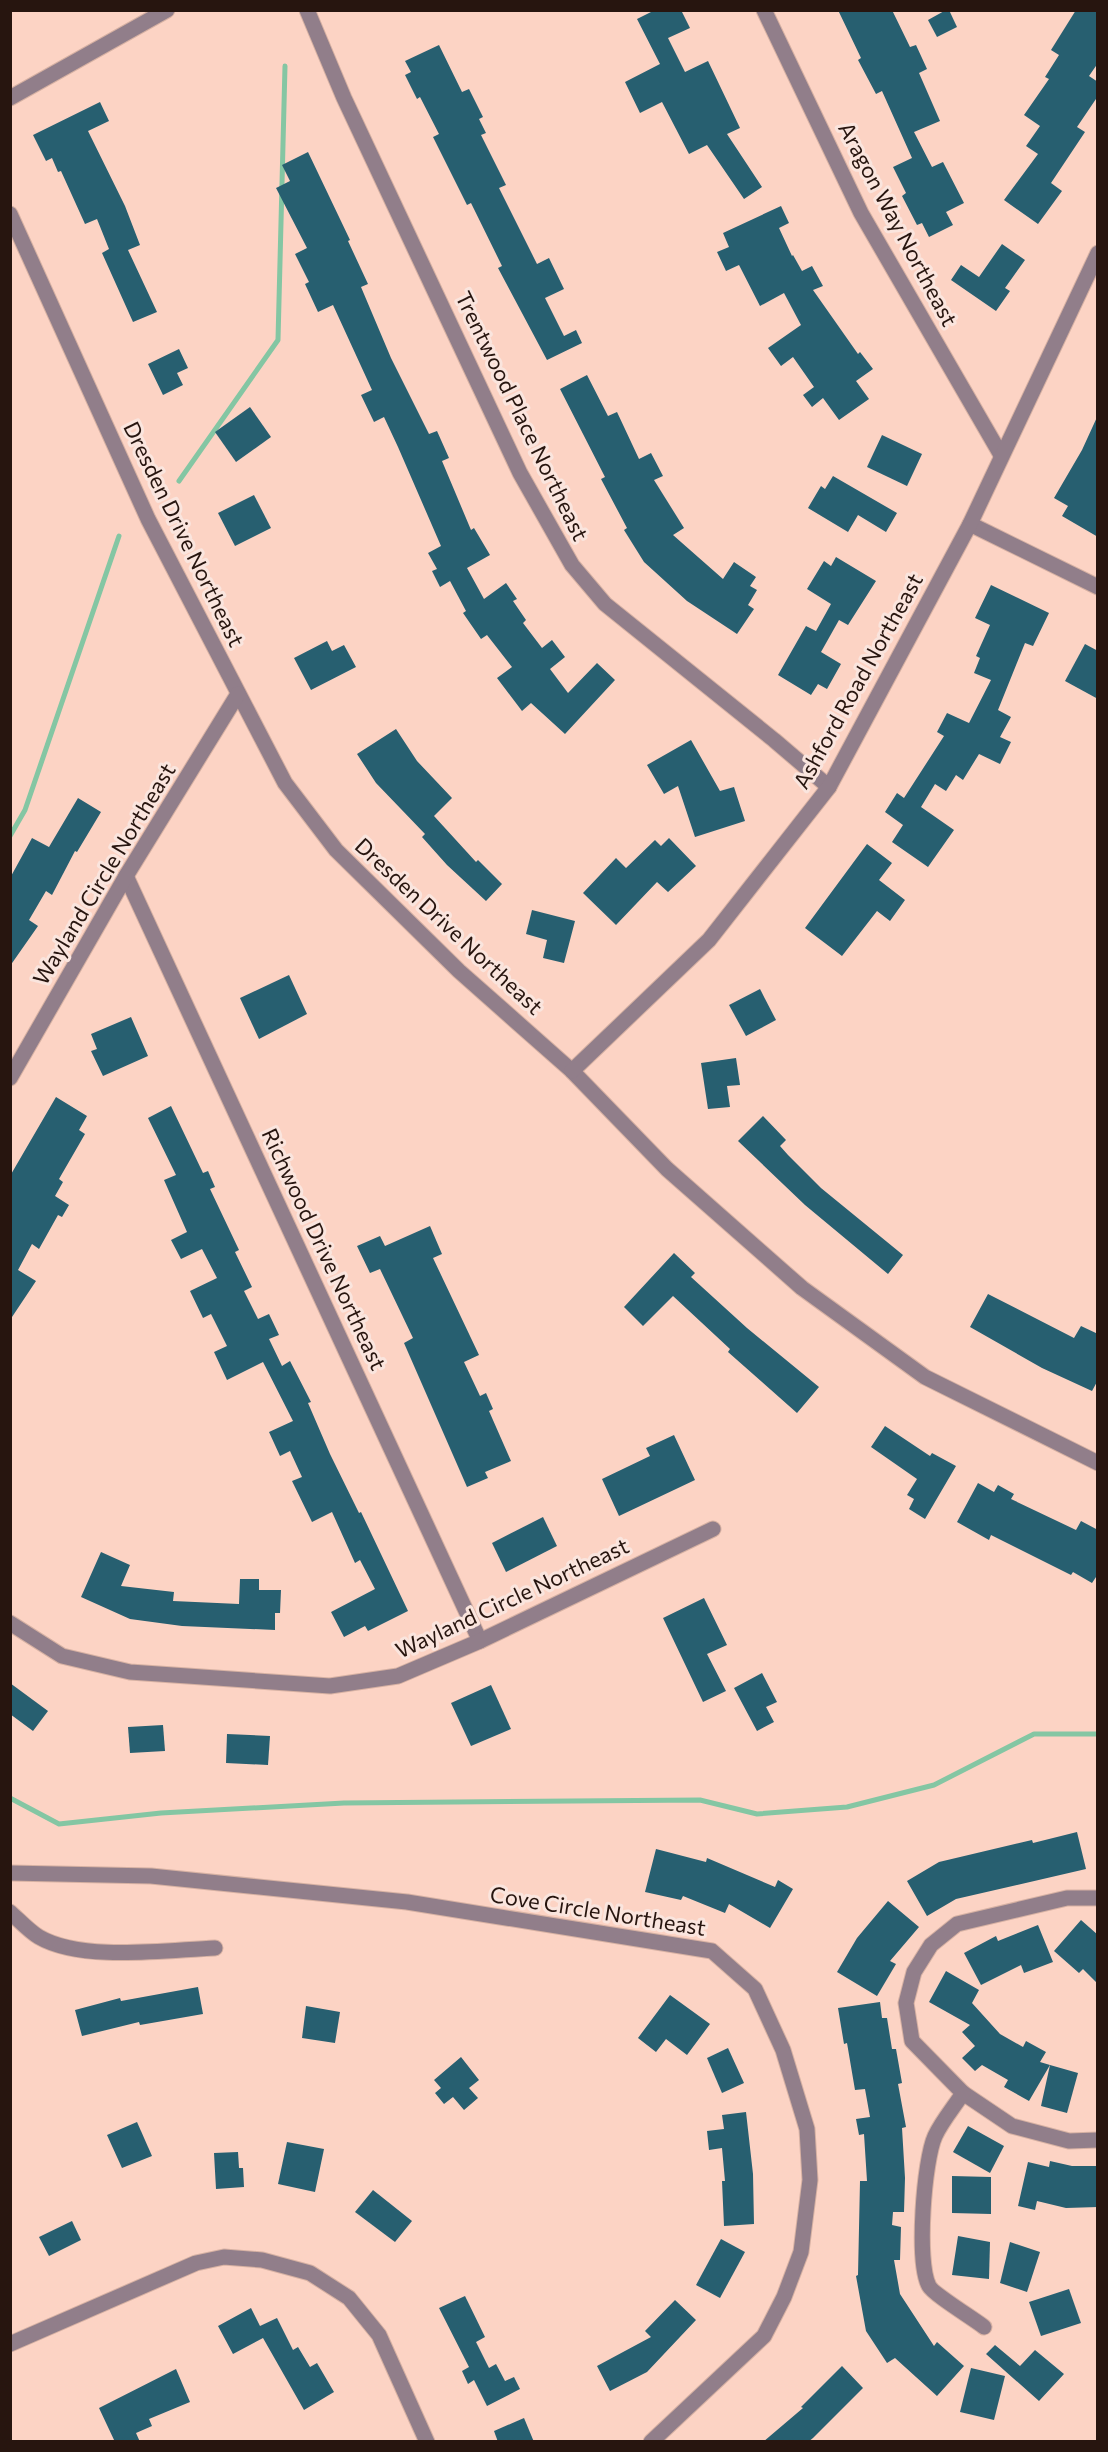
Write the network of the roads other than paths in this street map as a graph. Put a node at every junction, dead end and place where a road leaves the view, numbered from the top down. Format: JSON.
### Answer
{"nodes":[{"id":1,"x":167,"y":10,"type":"edge"},
{"id":2,"x":307,"y":10,"type":"edge"},
{"id":3,"x":764,"y":10,"type":"edge"},
{"id":4,"x":10,"y":99,"type":"edge"},
{"id":5,"x":10,"y":214,"type":"edge"},
{"id":6,"x":1098,"y":253,"type":"edge"},
{"id":7,"x":1001,"y":455,"type":"junction"},
{"id":8,"x":970,"y":524,"type":"junction"},
{"id":9,"x":1098,"y":587,"type":"edge"},
{"id":10,"x":238,"y":694,"type":"junction"},
{"id":11,"x":829,"y":788,"type":"junction"},
{"id":12,"x":126,"y":876,"type":"junction"},
{"id":13,"x":572,"y":1071,"type":"junction"},
{"id":14,"x":10,"y":1078,"type":"edge"},
{"id":15,"x":1098,"y":1463,"type":"edge"},
{"id":16,"x":713,"y":1529,"type":"dead end"},
{"id":17,"x":10,"y":1623,"type":"edge"},
{"id":18,"x":480,"y":1641,"type":"junction"},
{"id":19,"x":10,"y":1873,"type":"edge"},
{"id":20,"x":1098,"y":1898,"type":"edge"},
{"id":21,"x":10,"y":1912,"type":"edge"},
{"id":22,"x":215,"y":1948,"type":"dead end"},
{"id":23,"x":963,"y":2093,"type":"junction"},
{"id":24,"x":1098,"y":2140,"type":"edge"},
{"id":25,"x":984,"y":2327,"type":"dead end"},
{"id":26,"x":10,"y":2344,"type":"edge"},
{"id":27,"x":427,"y":2442,"type":"edge"},
{"id":28,"x":651,"y":2442,"type":"edge"}],
"edges":[{"from":1,"to":4,"type":"street"},
{"from":2,"to":11,"type":"street","name":"Trentwood Place Northeast"},
{"from":3,"to":7,"type":"street","name":"Aragon Way Northeast"},
{"from":5,"to":10,"type":"street","name":"Dresden Drive Northeast"},
{"from":6,"to":7,"type":"street","name":"Ashford Road Northeast"},
{"from":7,"to":8,"type":"street","name":"Ashford Road Northeast"},
{"from":8,"to":9,"type":"street"},
{"from":8,"to":11,"type":"street","name":"Ashford Road Northeast"},
{"from":10,"to":12,"type":"street","name":"Wayland Circle Northeast"},
{"from":10,"to":13,"type":"street","name":"Dresden Drive Northeast"},
{"from":11,"to":13,"type":"street","name":"Ashford Road Northeast"},
{"from":12,"to":14,"type":"street","name":"Wayland Circle Northeast"},
{"from":12,"to":18,"type":"street","name":"Richwood Drive Northeast"},
{"from":13,"to":15,"type":"street","name":"Dresden Drive Northeast"},
{"from":16,"to":18,"type":"street","name":"Wayland Circle Northeast"},
{"from":17,"to":18,"type":"street","name":"Wayland Circle Northeast"},
{"from":19,"to":28,"type":"street","name":"Cove Circle Northeast"},
{"from":20,"to":23,"type":"street"},
{"from":21,"to":22,"type":"street"},
{"from":23,"to":24,"type":"street"},
{"from":23,"to":25,"type":"street"},
{"from":26,"to":27,"type":"street"}]}
